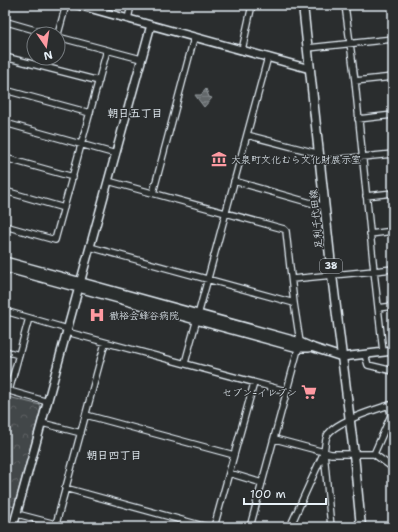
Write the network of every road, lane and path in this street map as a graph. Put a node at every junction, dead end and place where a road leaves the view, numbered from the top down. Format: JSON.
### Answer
{"nodes":[{"id":1,"x":66,"y":5,"type":"edge"},
{"id":2,"x":78,"y":5,"type":"edge"},
{"id":3,"x":132,"y":5,"type":"edge"},
{"id":4,"x":252,"y":5,"type":"edge"},
{"id":5,"x":303,"y":5,"type":"edge"},
{"id":6,"x":345,"y":5,"type":"edge"},
{"id":7,"x":128,"y":19,"type":"junction"},
{"id":8,"x":151,"y":25,"type":"junction"},
{"id":9,"x":60,"y":26,"type":"edge"},
{"id":10,"x":5,"y":28,"type":"edge"},
{"id":11,"x":26,"y":28,"type":"edge"},
{"id":12,"x":66,"y":37,"type":"edge"},
{"id":13,"x":194,"y":38,"type":"junction"},
{"id":14,"x":393,"y":39,"type":"edge"},
{"id":15,"x":350,"y":44,"type":"junction"},
{"id":16,"x":308,"y":48,"type":"junction"},
{"id":17,"x":107,"y":50,"type":"junction"},
{"id":18,"x":242,"y":50,"type":"junction"},
{"id":19,"x":5,"y":56,"type":"edge"},
{"id":20,"x":268,"y":57,"type":"junction"},
{"id":21,"x":141,"y":59,"type":"junction"},
{"id":22,"x":310,"y":69,"type":"junction"},
{"id":23,"x":393,"y":77,"type":"edge"},
{"id":24,"x":99,"y":81,"type":"junction"},
{"id":25,"x":355,"y":81,"type":"junction"},
{"id":26,"x":5,"y":90,"type":"edge"},
{"id":27,"x":90,"y":113,"type":"junction"},
{"id":28,"x":393,"y":115,"type":"edge"},
{"id":29,"x":358,"y":119,"type":"junction"},
{"id":30,"x":5,"y":124,"type":"edge"},
{"id":31,"x":247,"y":135,"type":"junction"},
{"id":32,"x":82,"y":144,"type":"junction"},
{"id":33,"x":116,"y":154,"type":"junction"},
{"id":34,"x":393,"y":154,"type":"edge"},
{"id":35,"x":362,"y":157,"type":"junction"},
{"id":36,"x":5,"y":158,"type":"edge"},
{"id":37,"x":320,"y":158,"type":"junction"},
{"id":38,"x":73,"y":177,"type":"junction"},
{"id":39,"x":108,"y":181,"type":"junction"},
{"id":40,"x":234,"y":182,"type":"junction"},
{"id":41,"x":5,"y":191,"type":"edge"},
{"id":42,"x":153,"y":193,"type":"junction"},
{"id":43,"x":393,"y":193,"type":"edge"},
{"id":44,"x":366,"y":196,"type":"junction"},
{"id":45,"x":325,"y":207,"type":"junction"},
{"id":46,"x":64,"y":208,"type":"junction"},
{"id":47,"x":225,"y":213,"type":"junction"},
{"id":48,"x":5,"y":226,"type":"edge"},
{"id":49,"x":393,"y":231,"type":"edge"},
{"id":50,"x":370,"y":234,"type":"junction"},
{"id":51,"x":90,"y":247,"type":"junction"},
{"id":52,"x":5,"y":261,"type":"edge"},
{"id":53,"x":5,"y":268,"type":"edge"},
{"id":54,"x":393,"y":269,"type":"edge"},
{"id":55,"x":374,"y":271,"type":"junction"},
{"id":56,"x":332,"y":275,"type":"junction"},
{"id":57,"x":207,"y":279,"type":"junction"},
{"id":58,"x":292,"y":279,"type":"junction"},
{"id":59,"x":80,"y":285,"type":"junction"},
{"id":60,"x":294,"y":303,"type":"junction"},
{"id":61,"x":393,"y":306,"type":"edge"},
{"id":62,"x":378,"y":308,"type":"junction"},
{"id":63,"x":5,"y":311,"type":"edge"},
{"id":64,"x":197,"y":317,"type":"junction"},
{"id":65,"x":29,"y":318,"type":"junction"},
{"id":66,"x":66,"y":330,"type":"junction"},
{"id":67,"x":105,"y":343,"type":"junction"},
{"id":68,"x":299,"y":345,"type":"junction"},
{"id":69,"x":5,"y":351,"type":"edge"},
{"id":70,"x":393,"y":351,"type":"edge"},
{"id":71,"x":383,"y":352,"type":"junction"},
{"id":72,"x":19,"y":355,"type":"junction"},
{"id":73,"x":366,"y":355,"type":"junction"},
{"id":74,"x":342,"y":357,"type":"junction"},
{"id":75,"x":184,"y":364,"type":"junction"},
{"id":76,"x":393,"y":371,"type":"edge"},
{"id":77,"x":254,"y":383,"type":"junction"},
{"id":78,"x":7,"y":391,"type":"edge"},
{"id":79,"x":286,"y":391,"type":"junction"},
{"id":80,"x":48,"y":402,"type":"junction"},
{"id":81,"x":86,"y":415,"type":"junction"},
{"id":82,"x":392,"y":415,"type":"edge"},
{"id":83,"x":350,"y":420,"type":"junction"},
{"id":84,"x":42,"y":423,"type":"junction"},
{"id":85,"x":80,"y":433,"type":"junction"},
{"id":86,"x":275,"y":438,"type":"junction"},
{"id":87,"x":324,"y":452,"type":"junction"},
{"id":88,"x":354,"y":454,"type":"junction"},
{"id":89,"x":374,"y":454,"type":"junction"},
{"id":90,"x":234,"y":455,"type":"junction"},
{"id":91,"x":393,"y":468,"type":"edge"},
{"id":92,"x":229,"y":474,"type":"junction"},
{"id":93,"x":262,"y":483,"type":"junction"},
{"id":94,"x":65,"y":488,"type":"junction"},
{"id":95,"x":17,"y":514,"type":"junction"},
{"id":96,"x":56,"y":524,"type":"junction"},
{"id":97,"x":13,"y":527,"type":"edge"},
{"id":98,"x":67,"y":527,"type":"edge"},
{"id":99,"x":207,"y":527,"type":"edge"},
{"id":100,"x":214,"y":527,"type":"edge"},
{"id":101,"x":250,"y":527,"type":"edge"},
{"id":102,"x":290,"y":527,"type":"edge"},
{"id":103,"x":331,"y":527,"type":"edge"},
{"id":104,"x":361,"y":527,"type":"edge"}],
"edges":[{"from":1,"to":9,"type":"street"},
{"from":2,"to":7,"type":"street"},
{"from":3,"to":7,"type":"street"},
{"from":4,"to":18,"type":"street"},
{"from":5,"to":16,"type":"main road","name":"足利千代田線","number":"38"},
{"from":6,"to":15,"type":"street"},
{"from":7,"to":8,"type":"street"},
{"from":8,"to":13,"type":"street"},
{"from":8,"to":21,"type":"street"},
{"from":10,"to":11,"type":"street"},
{"from":12,"to":17,"type":"street"},
{"from":13,"to":18,"type":"street"},
{"from":13,"to":42,"type":"street"},
{"from":14,"to":15,"type":"street"},
{"from":15,"to":16,"type":"street"},
{"from":15,"to":25,"type":"street"},
{"from":16,"to":22,"type":"main road","name":"足利千代田線","number":"38"},
{"from":17,"to":21,"type":"street"},
{"from":17,"to":24,"type":"street"},
{"from":18,"to":20,"type":"street"},
{"from":19,"to":24,"type":"street"},
{"from":20,"to":22,"type":"street"},
{"from":20,"to":31,"type":"street"},
{"from":21,"to":33,"type":"street"},
{"from":22,"to":37,"type":"main road","name":"足利千代田線","number":"38"},
{"from":23,"to":25,"type":"street"},
{"from":24,"to":27,"type":"street"},
{"from":25,"to":29,"type":"street"},
{"from":26,"to":27,"type":"street"},
{"from":27,"to":32,"type":"street"},
{"from":28,"to":29,"type":"street"},
{"from":29,"to":35,"type":"street"},
{"from":30,"to":32,"type":"street"},
{"from":31,"to":37,"type":"street"},
{"from":31,"to":40,"type":"street"},
{"from":32,"to":33,"type":"street"},
{"from":32,"to":38,"type":"street"},
{"from":33,"to":39,"type":"street"},
{"from":34,"to":35,"type":"street"},
{"from":35,"to":37,"type":"street"},
{"from":35,"to":44,"type":"street"},
{"from":36,"to":38,"type":"street"},
{"from":37,"to":45,"type":"main road","name":"足利千代田線","number":"38"},
{"from":38,"to":46,"type":"street"},
{"from":39,"to":42,"type":"street"},
{"from":39,"to":51,"type":"street"},
{"from":40,"to":45,"type":"street"},
{"from":40,"to":47,"type":"street"},
{"from":41,"to":46,"type":"street"},
{"from":42,"to":47,"type":"street"},
{"from":43,"to":44,"type":"street"},
{"from":44,"to":50,"type":"street"},
{"from":45,"to":56,"type":"main road","name":"足利千代田線","number":"38"},
{"from":46,"to":48,"type":"street"},
{"from":47,"to":57,"type":"street"},
{"from":47,"to":58,"type":"street"},
{"from":49,"to":50,"type":"street"},
{"from":50,"to":55,"type":"street"},
{"from":51,"to":57,"type":"street"},
{"from":51,"to":59,"type":"street"},
{"from":52,"to":59,"type":"street"},
{"from":53,"to":59,"type":"street"},
{"from":54,"to":55,"type":"street"},
{"from":55,"to":56,"type":"street"},
{"from":55,"to":62,"type":"street"},
{"from":56,"to":58,"type":"street"},
{"from":56,"to":74,"type":"main road","name":"足利千代田線","number":"38"},
{"from":57,"to":60,"type":"street"},
{"from":57,"to":64,"type":"street"},
{"from":58,"to":60,"type":"street"},
{"from":59,"to":64,"type":"street"},
{"from":59,"to":66,"type":"street"},
{"from":60,"to":68,"type":"street"},
{"from":61,"to":62,"type":"street"},
{"from":62,"to":71,"type":"street"},
{"from":63,"to":65,"type":"street"},
{"from":64,"to":68,"type":"street"},
{"from":64,"to":75,"type":"street"},
{"from":65,"to":66,"type":"street"},
{"from":65,"to":72,"type":"street"},
{"from":66,"to":67,"type":"street"},
{"from":66,"to":80,"type":"street"},
{"from":67,"to":75,"type":"street"},
{"from":67,"to":81,"type":"street"},
{"from":68,"to":74,"type":"street"},
{"from":68,"to":79,"type":"street"},
{"from":69,"to":72,"type":"street"},
{"from":70,"to":71,"type":"street"},
{"from":71,"to":73,"type":"street"},
{"from":72,"to":78,"type":"street"},
{"from":73,"to":74,"type":"street"},
{"from":73,"to":76,"type":"street"},
{"from":74,"to":83,"type":"main road","name":"足利千代田線","number":"38"},
{"from":75,"to":77,"type":"street"},
{"from":77,"to":79,"type":"street"},
{"from":77,"to":90,"type":"street"},
{"from":78,"to":80,"type":"street"},
{"from":79,"to":86,"type":"street"},
{"from":80,"to":84,"type":"street"},
{"from":81,"to":85,"type":"street"},
{"from":81,"to":90,"type":"street"},
{"from":82,"to":83,"type":"street"},
{"from":82,"to":89,"type":"street"},
{"from":83,"to":87,"type":"street"},
{"from":83,"to":88,"type":"main road","name":"足利千代田線","number":"38"},
{"from":84,"to":85,"type":"street"},
{"from":84,"to":95,"type":"street"},
{"from":85,"to":94,"type":"street"},
{"from":86,"to":87,"type":"street"},
{"from":86,"to":93,"type":"street"},
{"from":87,"to":88,"type":"street"},
{"from":87,"to":102,"type":"street"},
{"from":87,"to":103,"type":"street"},
{"from":88,"to":89,"type":"street"},
{"from":88,"to":104,"type":"main road","name":"足利千代田線","number":"38"},
{"from":89,"to":91,"type":"street"},
{"from":90,"to":92,"type":"street"},
{"from":92,"to":93,"type":"street"},
{"from":92,"to":100,"type":"street"},
{"from":93,"to":101,"type":"street"},
{"from":94,"to":96,"type":"street"},
{"from":94,"to":99,"type":"street"},
{"from":95,"to":96,"type":"street"},
{"from":95,"to":97,"type":"street"},
{"from":96,"to":98,"type":"street"}]}
